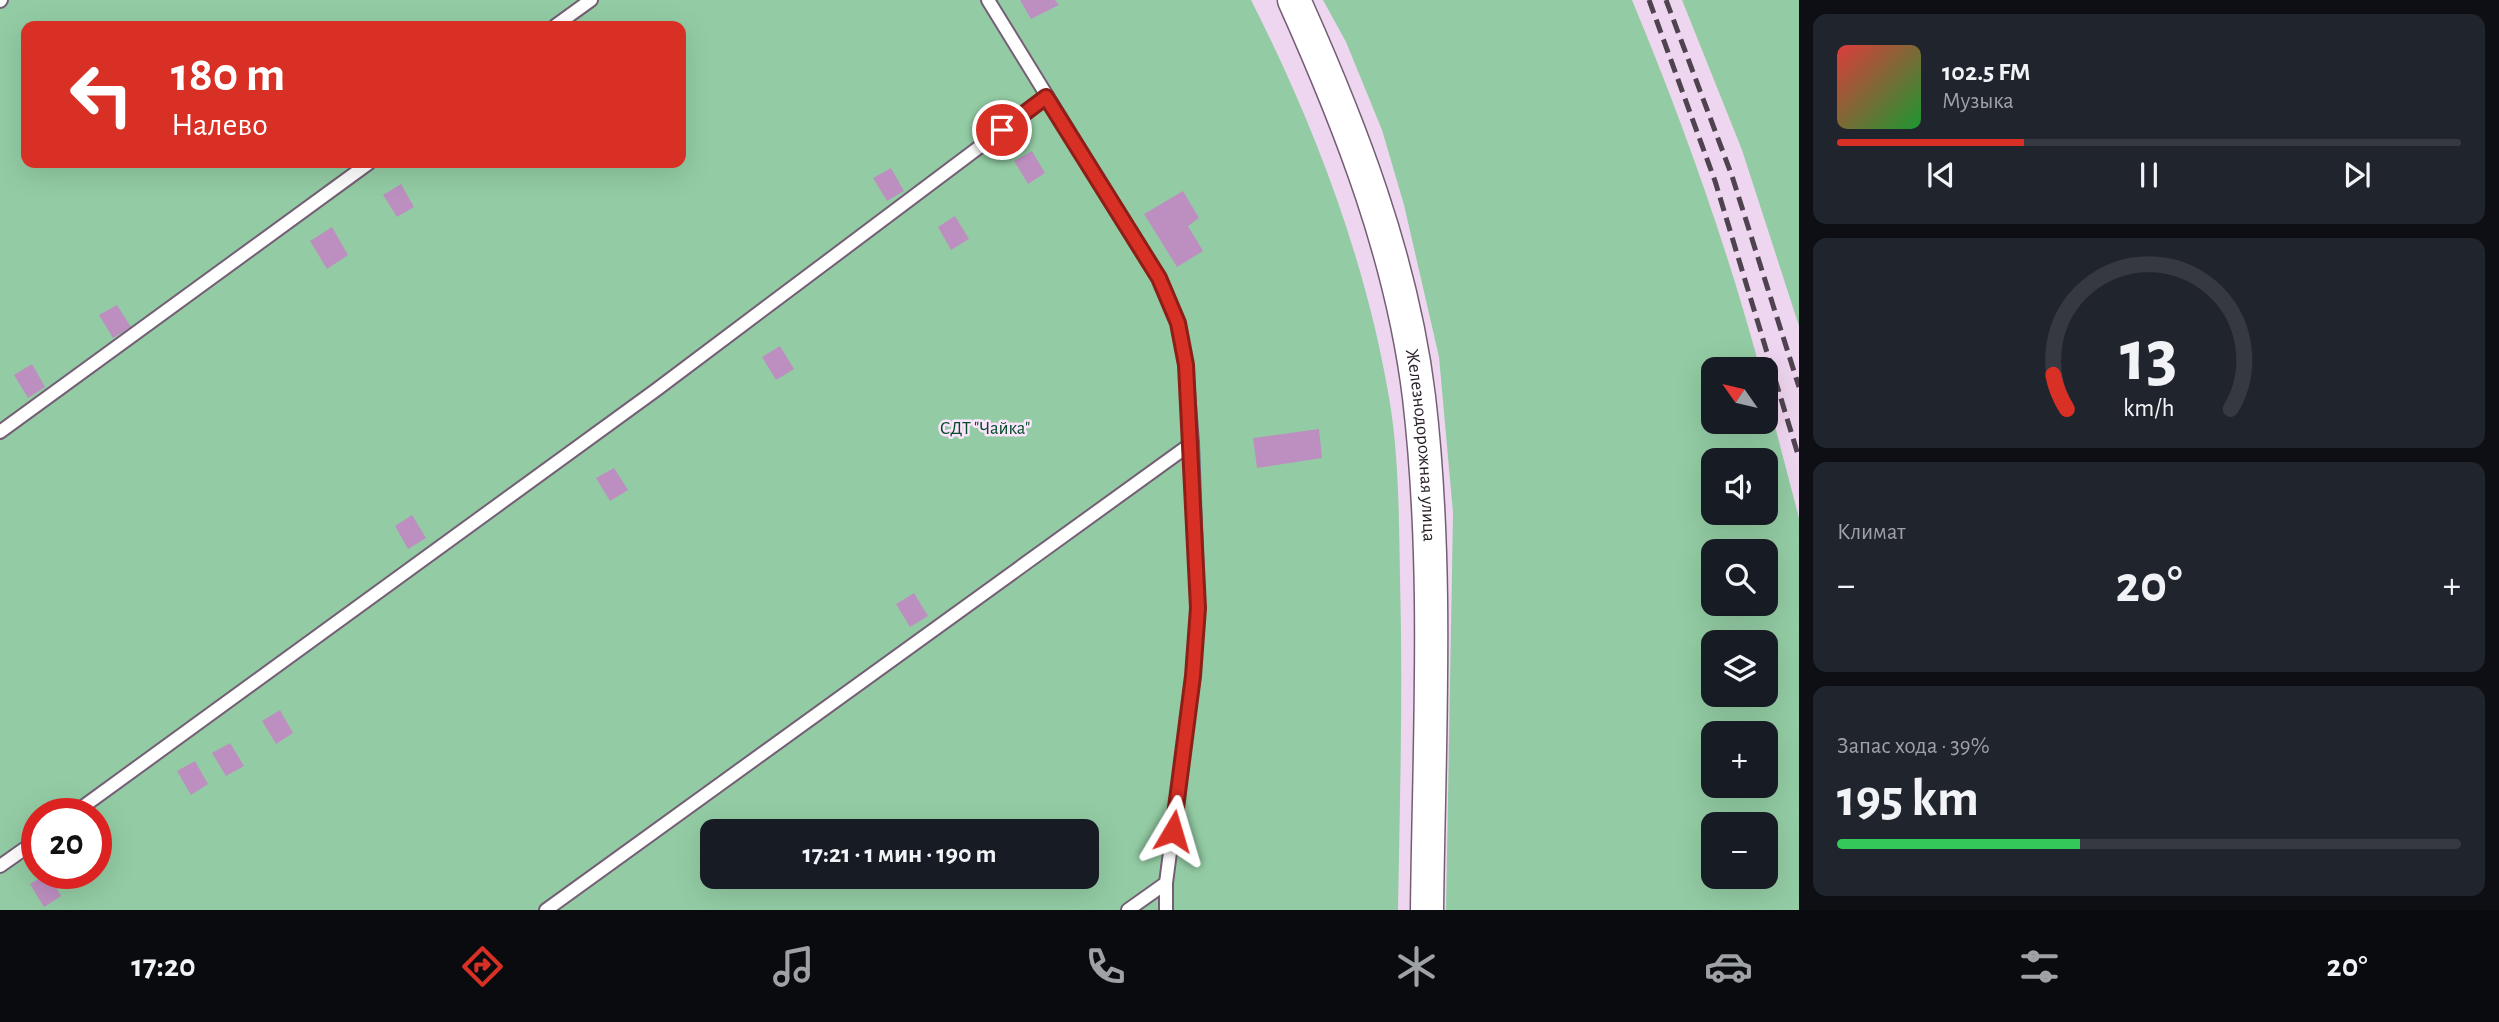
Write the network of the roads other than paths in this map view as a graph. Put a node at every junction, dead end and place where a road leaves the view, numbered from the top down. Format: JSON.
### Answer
{"nodes":[{"id":1,"x":591,"y":0,"type":"edge"},
{"id":2,"x":988,"y":0,"type":"edge"},
{"id":3,"x":1294,"y":0,"type":"edge"},
{"id":4,"x":562,"y":21,"type":"edge"},
{"id":5,"x":1046,"y":97,"type":"junction"},
{"id":6,"x":362,"y":168,"type":"edge"},
{"id":7,"x":0,"y":432,"type":"edge"},
{"id":8,"x":1192,"y":443,"type":"junction"},
{"id":9,"x":95,"y":798,"type":"edge"},
{"id":10,"x":21,"y":851,"type":"edge"},
{"id":11,"x":0,"y":866,"type":"edge"},
{"id":12,"x":1166,"y":883,"type":"junction"},
{"id":13,"x":546,"y":910,"type":"edge"},
{"id":14,"x":1128,"y":910,"type":"edge"},
{"id":15,"x":1166,"y":910,"type":"edge"},
{"id":16,"x":1427,"y":910,"type":"edge"}],
"edges":[{"from":1,"to":4,"type":"lane"},
{"from":2,"to":5,"type":"lane"},
{"from":3,"to":16,"type":"main road","name":"Железнодорожная улица"},
{"from":5,"to":8,"type":"lane"},
{"from":5,"to":9,"type":"lane"},
{"from":6,"to":7,"type":"lane"},
{"from":8,"to":12,"type":"lane"},
{"from":8,"to":13,"type":"lane"},
{"from":10,"to":11,"type":"lane"},
{"from":12,"to":14,"type":"lane"},
{"from":12,"to":15,"type":"lane"}]}
